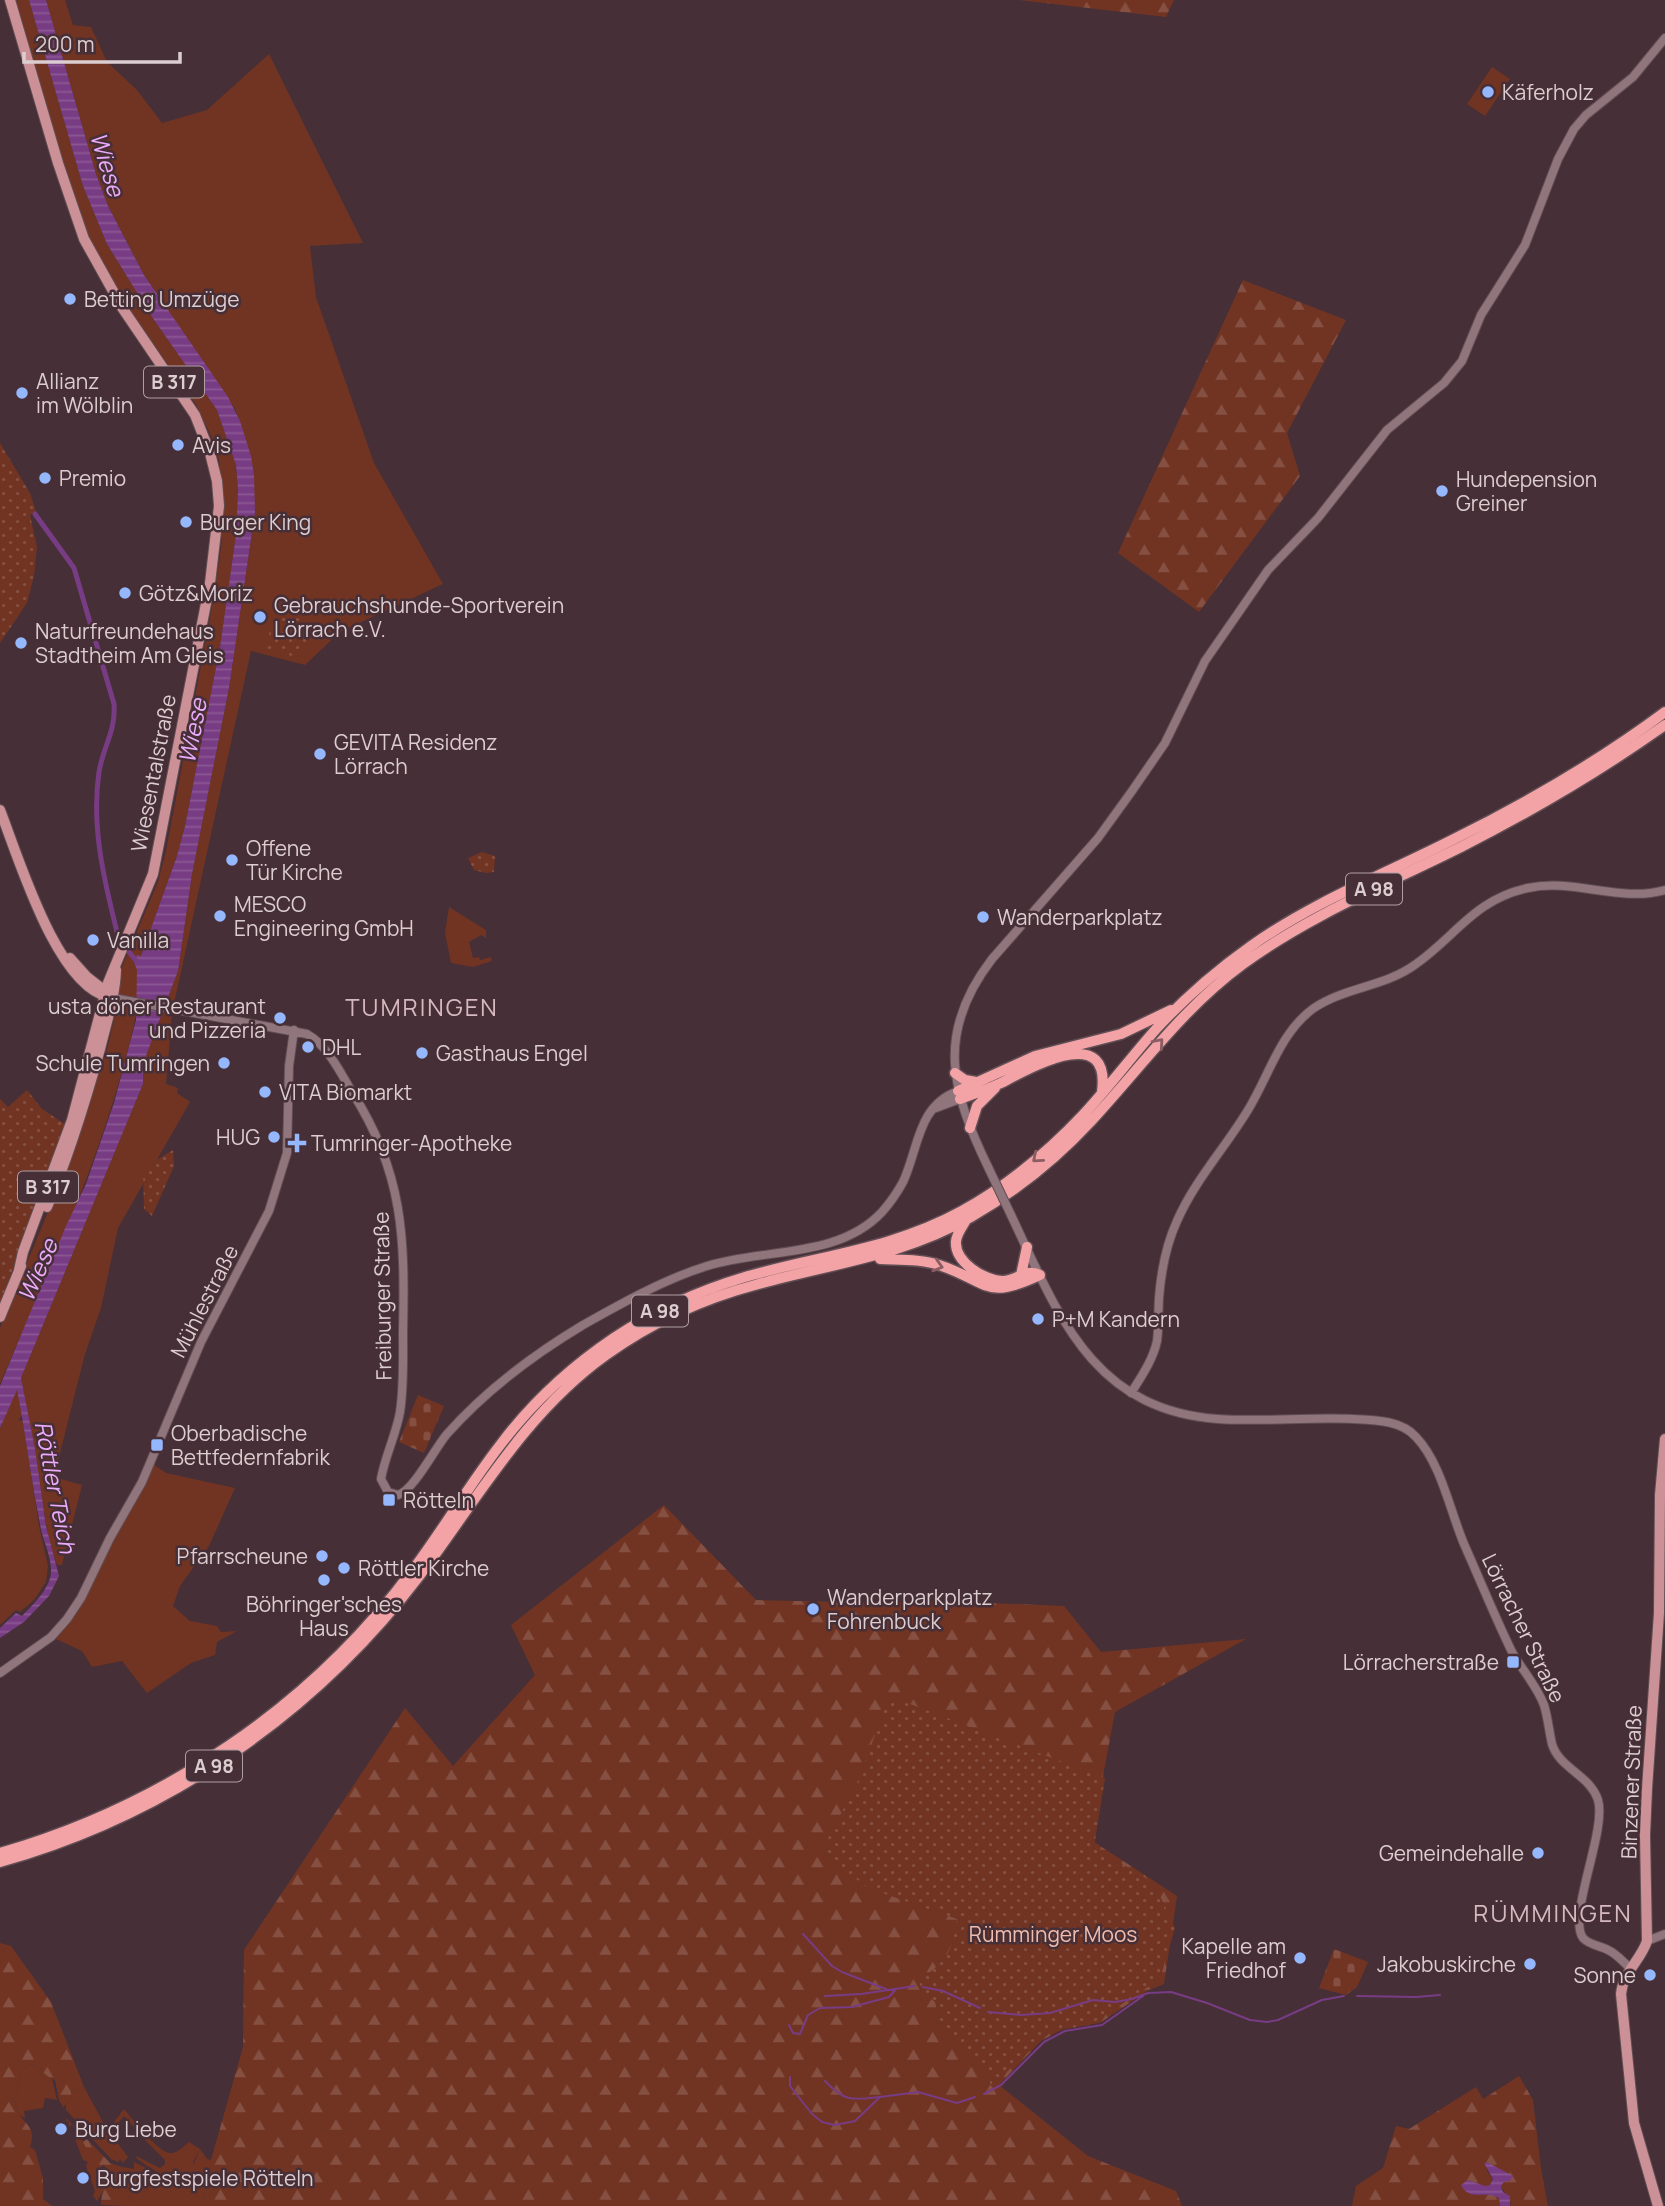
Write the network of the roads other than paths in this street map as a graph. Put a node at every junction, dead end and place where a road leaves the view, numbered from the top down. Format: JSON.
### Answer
{"nodes":[{"id":1,"x":10,"y":0,"type":"edge"},
{"id":2,"x":1665,"y":38,"type":"edge"},
{"id":3,"x":1665,"y":712,"type":"edge"},
{"id":4,"x":1665,"y":725,"type":"edge"},
{"id":5,"x":0,"y":810,"type":"edge"},
{"id":6,"x":1665,"y":890,"type":"edge"},
{"id":7,"x":68,"y":960,"type":"junction"},
{"id":8,"x":115,"y":966,"type":"junction"},
{"id":9,"x":87,"y":977,"type":"junction"},
{"id":10,"x":88,"y":988,"type":"junction"},
{"id":11,"x":107,"y":995,"type":"junction"},
{"id":12,"x":1180,"y":1005,"type":"junction"},
{"id":13,"x":99,"y":1012,"type":"junction"},
{"id":14,"x":294,"y":1031,"type":"junction"},
{"id":15,"x":955,"y":1073,"type":"junction"},
{"id":16,"x":979,"y":1082,"type":"junction"},
{"id":17,"x":1000,"y":1084,"type":"junction"},
{"id":18,"x":1102,"y":1093,"type":"junction"},
{"id":19,"x":959,"y":1095,"type":"junction"},
{"id":20,"x":75,"y":1118,"type":"junction"},
{"id":21,"x":970,"y":1128,"type":"junction"},
{"id":22,"x":966,"y":1220,"type":"junction"},
{"id":23,"x":1027,"y":1247,"type":"junction"},
{"id":24,"x":870,"y":1258,"type":"junction"},
{"id":25,"x":1021,"y":1275,"type":"junction"},
{"id":26,"x":1040,"y":1275,"type":"junction"},
{"id":27,"x":0,"y":1317,"type":"edge"},
{"id":28,"x":1131,"y":1393,"type":"junction"},
{"id":29,"x":546,"y":1400,"type":"junction"},
{"id":30,"x":1665,"y":1439,"type":"edge"},
{"id":31,"x":362,"y":1638,"type":"junction"},
{"id":32,"x":0,"y":1673,"type":"edge"},
{"id":33,"x":0,"y":1853,"type":"edge"},
{"id":34,"x":0,"y":1862,"type":"edge"},
{"id":35,"x":1665,"y":1934,"type":"edge"},
{"id":36,"x":1647,"y":1941,"type":"junction"},
{"id":37,"x":1630,"y":1968,"type":"junction"},
{"id":38,"x":1658,"y":2206,"type":"edge"}],
"edges":[{"from":1,"to":8,"type":"main road","name":"Wiesentalstraße","number":"B 317"},
{"from":2,"to":15,"type":"street"},
{"from":3,"to":12,"type":"highway","number":"A 98"},
{"from":22,"to":4,"type":"highway","number":"A 98","one_way":true},
{"from":5,"to":7,"type":"main road"},
{"from":6,"to":28,"type":"street"},
{"from":7,"to":9,"type":"main road"},
{"from":7,"to":10,"type":"main road"},
{"from":8,"to":9,"type":"main road"},
{"from":8,"to":11,"type":"main road","number":"B 317"},
{"from":9,"to":11,"type":"main road"},
{"from":10,"to":11,"type":"main road"},
{"from":10,"to":13,"type":"main road"},
{"from":11,"to":13,"type":"main road","number":"B 317"},
{"from":11,"to":14,"type":"street","name":"Freiburger Straße"},
{"from":11,"to":20,"type":"main road","number":"B 317"},
{"from":12,"to":16,"type":"highway"},
{"from":12,"to":18,"type":"highway","number":"A 98"},
{"from":13,"to":20,"type":"main road","number":"B 317"},
{"from":14,"to":19,"type":"street","name":"Freiburger Straße"},
{"from":14,"to":32,"type":"street","name":"Mühlestraße"},
{"from":15,"to":16,"type":"highway"},
{"from":15,"to":19,"type":"street"},
{"from":16,"to":19,"type":"highway"},
{"from":17,"to":18,"type":"highway"},
{"from":17,"to":19,"type":"highway"},
{"from":17,"to":21,"type":"highway"},
{"from":18,"to":29,"type":"highway","number":"A 98","one_way":true},
{"from":19,"to":21,"type":"street"},
{"from":20,"to":27,"type":"main road","number":"B 317"},
{"from":21,"to":23,"type":"street","bridge":true},
{"from":22,"to":24,"type":"highway","number":"A 98"},
{"from":22,"to":25,"type":"highway"},
{"from":23,"to":25,"type":"highway"},
{"from":23,"to":26,"type":"street"},
{"from":24,"to":26,"type":"highway","one_way":true},
{"from":24,"to":29,"type":"highway","number":"A 98"},
{"from":25,"to":26,"type":"highway"},
{"from":26,"to":28,"type":"street"},
{"from":28,"to":37,"type":"street","name":"Lörracher Straße"},
{"from":29,"to":31,"type":"highway","number":"A 98"},
{"from":30,"to":36,"type":"main road","name":"Binzener Straße"},
{"from":31,"to":33,"type":"highway","number":"A 98"},
{"from":31,"to":34,"type":"highway","number":"A 98"},
{"from":35,"to":36,"type":"street"},
{"from":36,"to":37,"type":"main road"},
{"from":37,"to":38,"type":"main road"}]}
